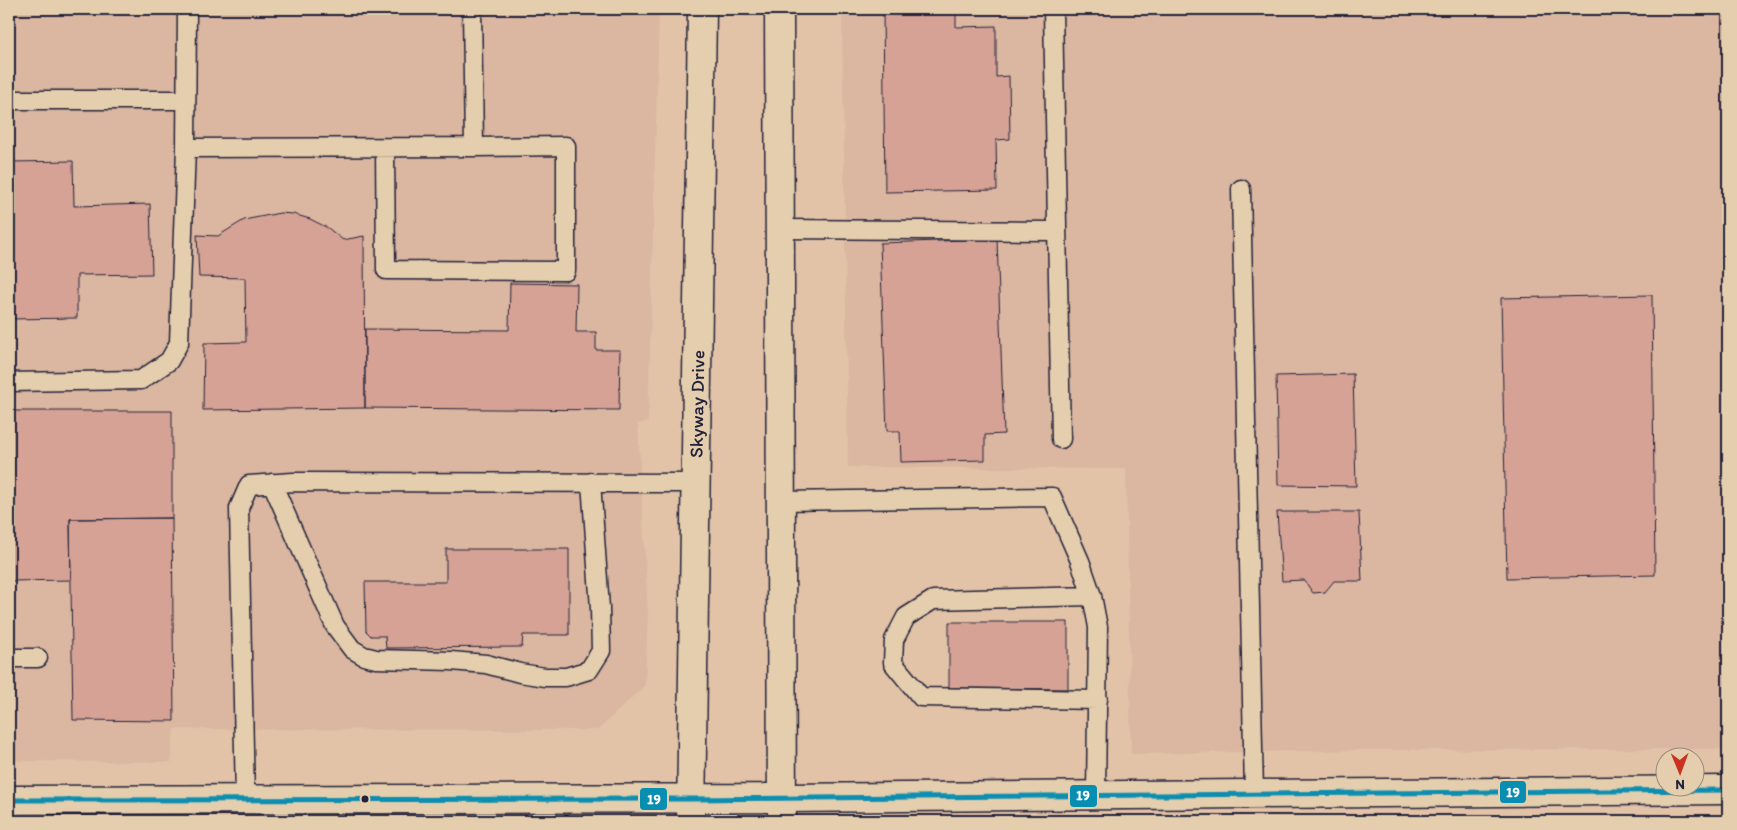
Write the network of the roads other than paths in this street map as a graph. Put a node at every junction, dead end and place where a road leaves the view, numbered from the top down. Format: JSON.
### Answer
{"nodes":[{"id":1,"x":187,"y":9,"type":"edge"},
{"id":2,"x":472,"y":9,"type":"edge"},
{"id":3,"x":702,"y":9,"type":"edge"},
{"id":4,"x":779,"y":9,"type":"edge"},
{"id":5,"x":1053,"y":9,"type":"edge"},
{"id":6,"x":9,"y":100,"type":"edge"},
{"id":7,"x":186,"y":100,"type":"junction"},
{"id":8,"x":474,"y":147,"type":"junction"},
{"id":9,"x":186,"y":148,"type":"junction"},
{"id":10,"x":385,"y":148,"type":"junction"},
{"id":11,"x":1241,"y":190,"type":"dead end"},
{"id":12,"x":780,"y":229,"type":"junction"},
{"id":13,"x":1057,"y":231,"type":"junction"},
{"id":14,"x":9,"y":382,"type":"edge"},
{"id":15,"x":1061,"y":439,"type":"dead end"},
{"id":16,"x":591,"y":482,"type":"junction"},
{"id":17,"x":272,"y":483,"type":"junction"},
{"id":18,"x":696,"y":483,"type":"junction"},
{"id":19,"x":782,"y":501,"type":"junction"},
{"id":20,"x":1092,"y":596,"type":"junction"},
{"id":21,"x":9,"y":658,"type":"edge"},
{"id":22,"x":38,"y":658,"type":"dead end"},
{"id":23,"x":1098,"y":700,"type":"junction"},
{"id":24,"x":1728,"y":790,"type":"edge"},
{"id":25,"x":1254,"y":794,"type":"junction"},
{"id":26,"x":1096,"y":795,"type":"junction"},
{"id":27,"x":245,"y":799,"type":"junction"},
{"id":28,"x":9,"y":800,"type":"edge"},
{"id":29,"x":691,"y":810,"type":"edge"},
{"id":30,"x":783,"y":810,"type":"edge"}],
"edges":[{"from":1,"to":7,"type":"lane"},
{"from":2,"to":8,"type":"lane"},
{"from":3,"to":18,"type":"main road","name":"Skyway Drive"},
{"from":4,"to":12,"type":"main road"},
{"from":5,"to":13,"type":"lane"},
{"from":6,"to":7,"type":"lane"},
{"from":7,"to":9,"type":"lane"},
{"from":8,"to":10,"type":"lane"},
{"from":8,"to":10,"type":"lane"},
{"from":9,"to":10,"type":"lane"},
{"from":9,"to":14,"type":"lane"},
{"from":11,"to":25,"type":"lane"},
{"from":12,"to":13,"type":"lane"},
{"from":12,"to":19,"type":"main road"},
{"from":13,"to":15,"type":"lane"},
{"from":16,"to":17,"type":"lane"},
{"from":16,"to":17,"type":"lane"},
{"from":16,"to":18,"type":"lane"},
{"from":17,"to":27,"type":"lane"},
{"from":18,"to":29,"type":"main road","name":"Skyway Drive"},
{"from":19,"to":20,"type":"lane"},
{"from":19,"to":30,"type":"main road"},
{"from":20,"to":23,"type":"lane"},
{"from":20,"to":23,"type":"lane"},
{"from":21,"to":22,"type":"lane"},
{"from":23,"to":26,"type":"lane"},
{"from":24,"to":25,"type":"main road"},
{"from":25,"to":26,"type":"main road"},
{"from":26,"to":30,"type":"main road"},
{"from":27,"to":28,"type":"main road"},
{"from":27,"to":29,"type":"main road"},
{"from":29,"to":30,"type":"main road"}]}
